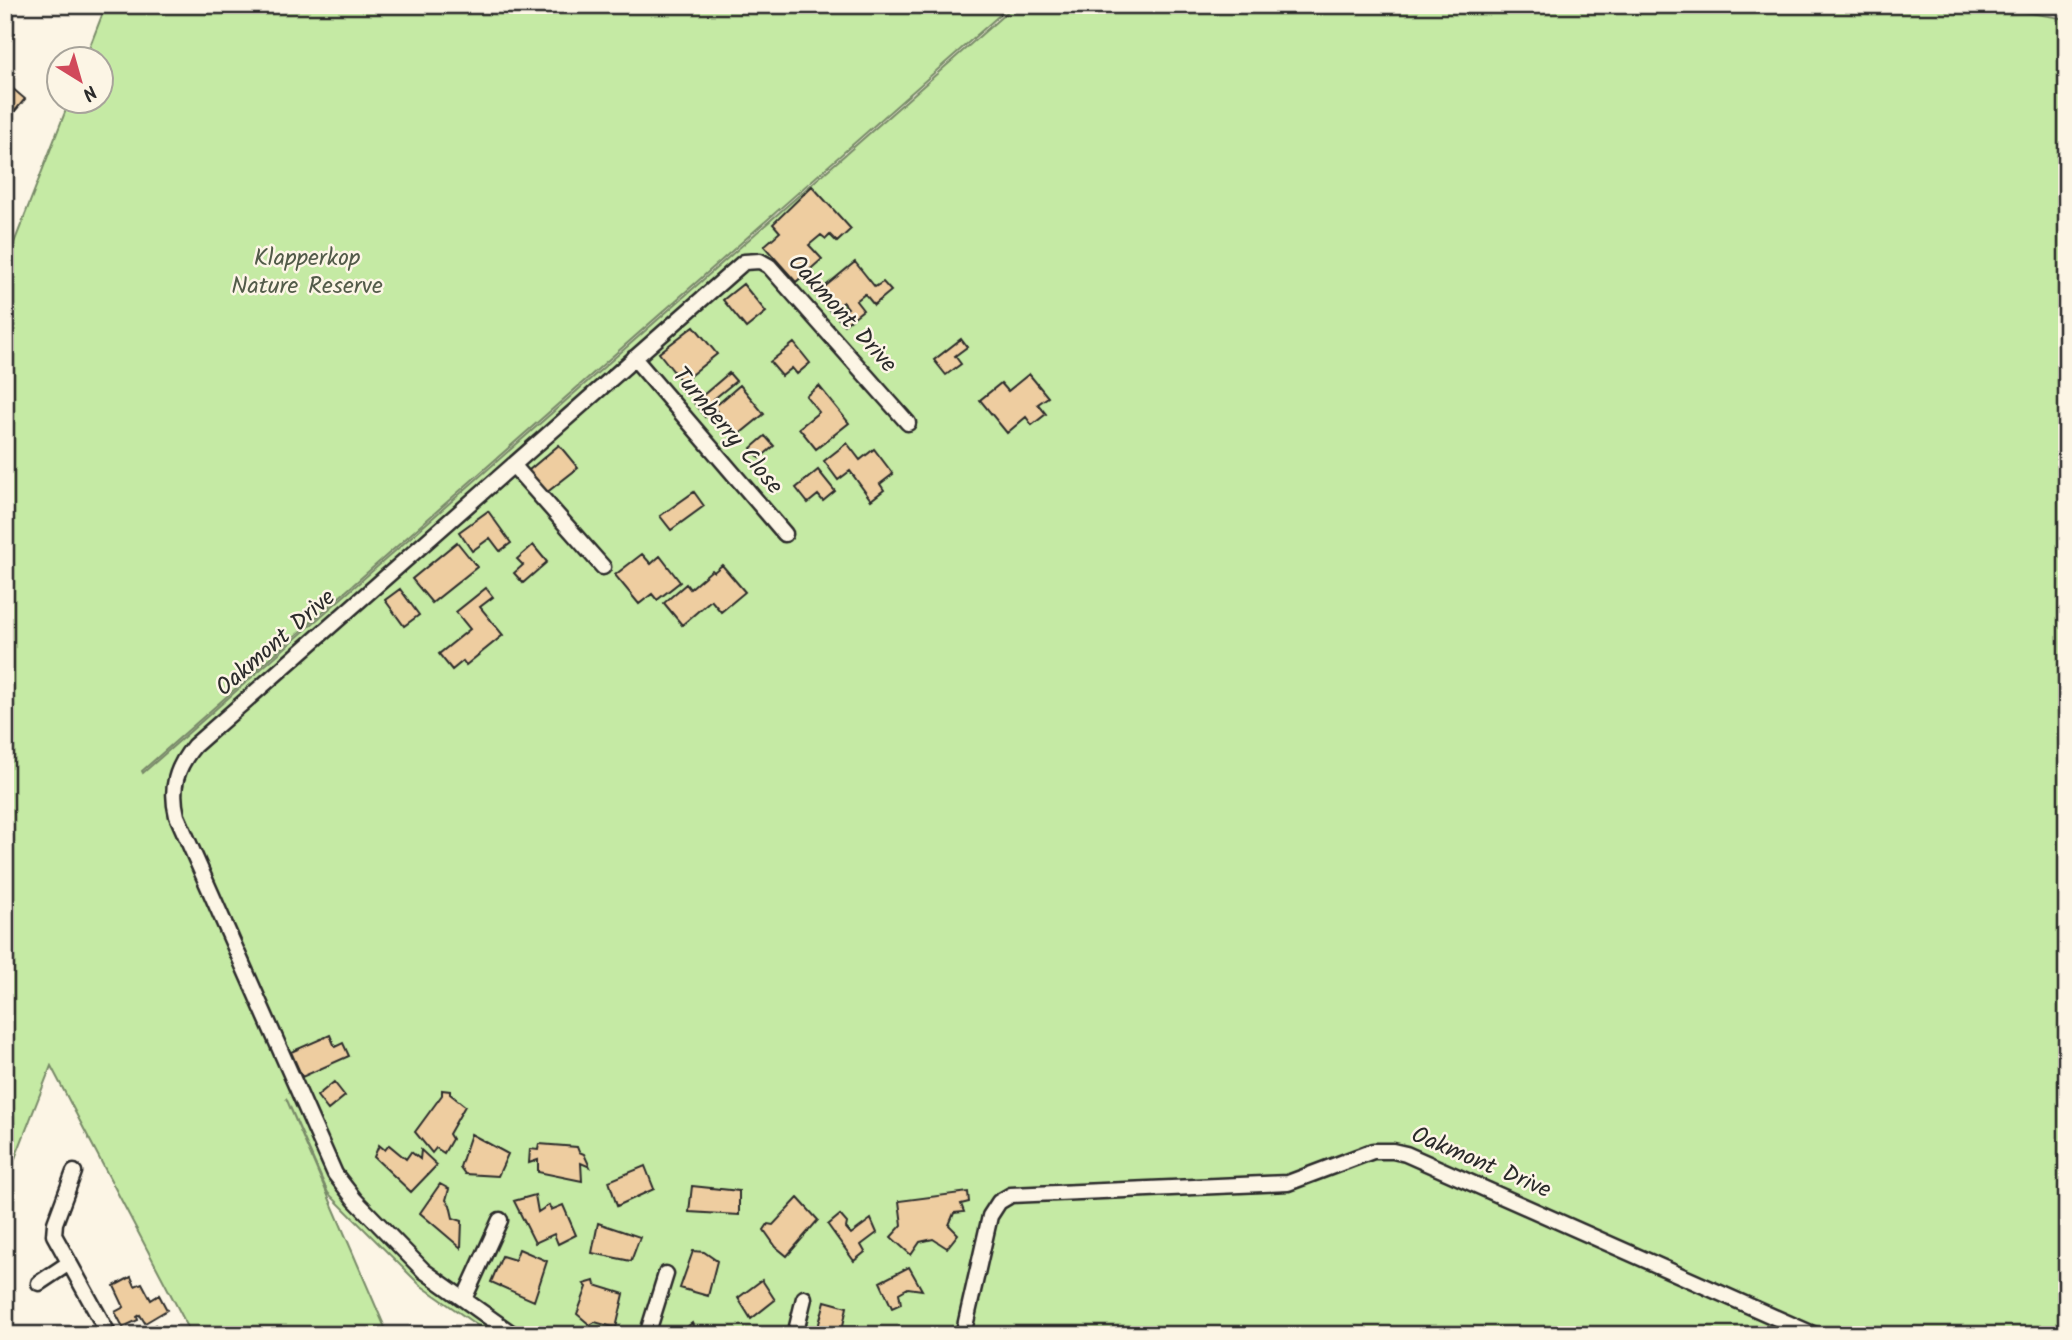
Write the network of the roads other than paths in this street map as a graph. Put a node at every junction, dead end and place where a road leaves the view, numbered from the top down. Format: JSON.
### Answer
{"nodes":[{"id":1,"x":634,"y":358,"type":"junction"},
{"id":2,"x":908,"y":423,"type":"dead end"},
{"id":3,"x":513,"y":465,"type":"junction"},
{"id":4,"x":785,"y":534,"type":"dead end"},
{"id":5,"x":603,"y":567,"type":"dead end"},
{"id":6,"x":74,"y":1171,"type":"dead end"},
{"id":7,"x":500,"y":1220,"type":"dead end"},
{"id":8,"x":69,"y":1263,"type":"junction"},
{"id":9,"x":666,"y":1274,"type":"dead end"},
{"id":10,"x":39,"y":1283,"type":"dead end"},
{"id":11,"x":804,"y":1298,"type":"dead end"},
{"id":12,"x":464,"y":1299,"type":"junction"},
{"id":13,"x":109,"y":1335,"type":"edge"},
{"id":14,"x":514,"y":1335,"type":"edge"},
{"id":15,"x":647,"y":1335,"type":"edge"},
{"id":16,"x":795,"y":1335,"type":"edge"},
{"id":17,"x":962,"y":1335,"type":"edge"},
{"id":18,"x":1815,"y":1335,"type":"edge"}],
"edges":[{"from":1,"to":2,"type":"street","name":"Oakmont Drive"},
{"from":1,"to":3,"type":"street","name":"Oakmont Drive"},
{"from":1,"to":4,"type":"street","name":"Turnberry Close"},
{"from":3,"to":5,"type":"street"},
{"from":3,"to":12,"type":"street","name":"Oakmont Drive"},
{"from":6,"to":8,"type":"street"},
{"from":7,"to":12,"type":"street"},
{"from":8,"to":10,"type":"street"},
{"from":8,"to":13,"type":"street"},
{"from":9,"to":15,"type":"street"},
{"from":11,"to":16,"type":"street"},
{"from":12,"to":14,"type":"street","name":"Oakmont Drive"},
{"from":17,"to":18,"type":"street","name":"Oakmont Drive"}]}
